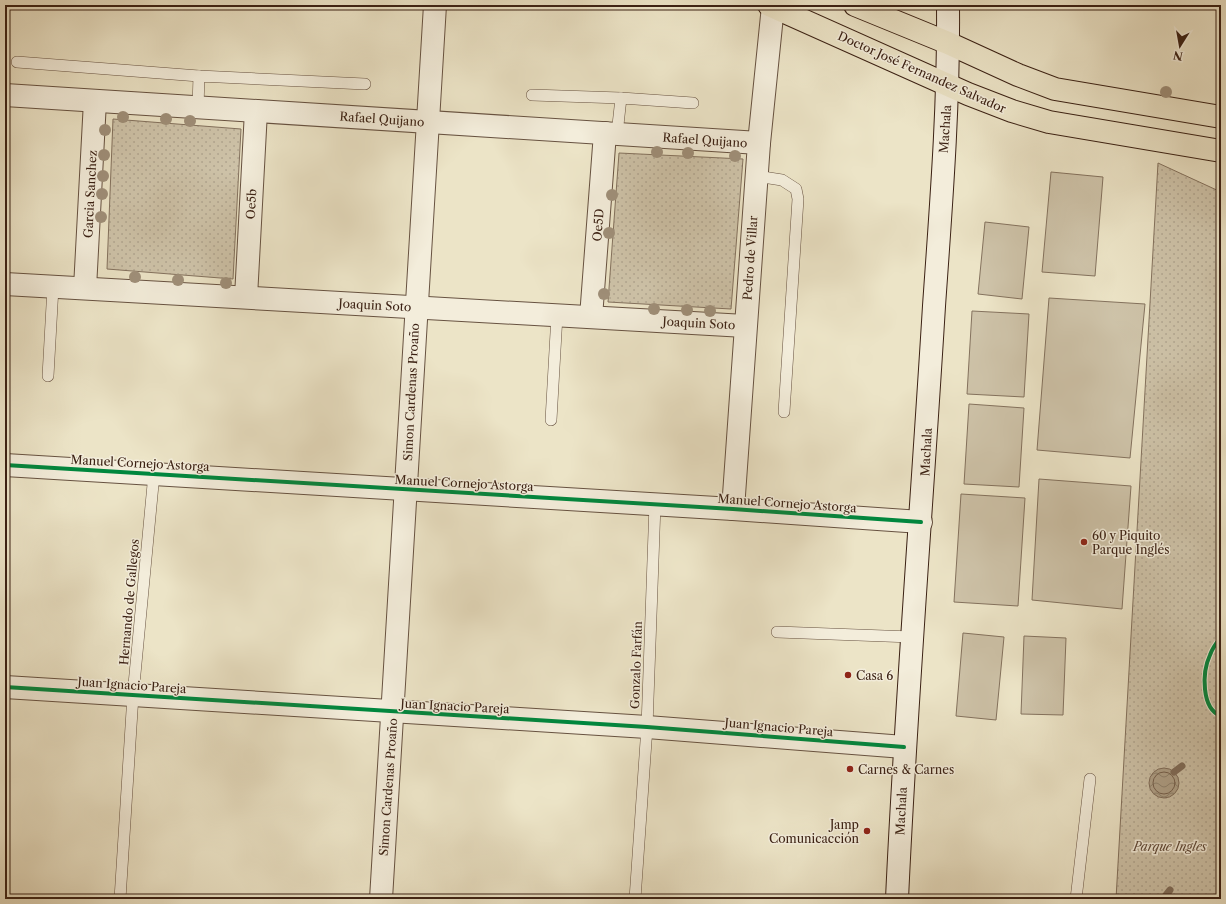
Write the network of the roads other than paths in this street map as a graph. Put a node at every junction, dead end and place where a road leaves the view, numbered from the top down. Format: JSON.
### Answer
{"nodes":[{"id":1,"x":435,"y":5,"type":"edge"},
{"id":2,"x":855,"y":5,"type":"edge"},
{"id":3,"x":948,"y":5,"type":"edge"},
{"id":4,"x":771,"y":6,"type":"edge"},
{"id":5,"x":948,"y":43,"type":"junction"},
{"id":6,"x":17,"y":62,"type":"dead end"},
{"id":7,"x":199,"y":76,"type":"junction"},
{"id":8,"x":365,"y":84,"type":"dead end"},
{"id":9,"x":948,"y":84,"type":"junction"},
{"id":10,"x":5,"y":95,"type":"edge"},
{"id":11,"x":532,"y":95,"type":"dead end"},
{"id":12,"x":621,"y":98,"type":"junction"},
{"id":13,"x":95,"y":101,"type":"junction"},
{"id":14,"x":693,"y":103,"type":"dead end"},
{"id":15,"x":198,"y":107,"type":"junction"},
{"id":16,"x":256,"y":111,"type":"junction"},
{"id":17,"x":1221,"y":117,"type":"edge"},
{"id":18,"x":429,"y":122,"type":"junction"},
{"id":19,"x":611,"y":134,"type":"junction"},
{"id":20,"x":759,"y":143,"type":"junction"},
{"id":21,"x":1221,"y":151,"type":"edge"},
{"id":22,"x":756,"y":176,"type":"junction"},
{"id":23,"x":5,"y":284,"type":"edge"},
{"id":24,"x":53,"y":286,"type":"junction"},
{"id":25,"x":85,"y":288,"type":"junction"},
{"id":26,"x":246,"y":297,"type":"junction"},
{"id":27,"x":416,"y":307,"type":"junction"},
{"id":28,"x":557,"y":316,"type":"junction"},
{"id":29,"x":591,"y":318,"type":"junction"},
{"id":30,"x":745,"y":326,"type":"junction"},
{"id":31,"x":48,"y":376,"type":"dead end"},
{"id":32,"x":784,"y":412,"type":"dead end"},
{"id":33,"x":551,"y":420,"type":"dead end"},
{"id":34,"x":5,"y":465,"type":"edge"},
{"id":35,"x":154,"y":474,"type":"junction"},
{"id":36,"x":406,"y":489,"type":"junction"},
{"id":37,"x":655,"y":504,"type":"junction"},
{"id":38,"x":733,"y":509,"type":"junction"},
{"id":39,"x":921,"y":522,"type":"junction"},
{"id":40,"x":777,"y":632,"type":"dead end"},
{"id":41,"x":912,"y":637,"type":"junction"},
{"id":42,"x":5,"y":686,"type":"edge"},
{"id":43,"x":133,"y":695,"type":"junction"},
{"id":44,"x":392,"y":712,"type":"junction"},
{"id":45,"x":647,"y":727,"type":"junction"},
{"id":46,"x":904,"y":747,"type":"junction"},
{"id":47,"x":1090,"y":779,"type":"dead end"},
{"id":48,"x":120,"y":899,"type":"edge"},
{"id":49,"x":381,"y":899,"type":"edge"},
{"id":50,"x":635,"y":899,"type":"edge"},
{"id":51,"x":897,"y":899,"type":"edge"},
{"id":52,"x":1076,"y":899,"type":"edge"}],
"edges":[{"from":1,"to":18,"type":"street","name":"Simon Cardenas Proaño"},
{"from":2,"to":5,"type":"main road"},
{"from":3,"to":5,"type":"street","name":"Machala"},
{"from":4,"to":9,"type":"main road","name":"Doctor José Fernandez Salvador"},
{"from":4,"to":20,"type":"street","name":"Pedro de Villar"},
{"from":5,"to":9,"type":"street","name":"Machala"},
{"from":5,"to":17,"type":"main road"},
{"from":6,"to":7,"type":"lane"},
{"from":7,"to":8,"type":"lane"},
{"from":7,"to":15,"type":"lane"},
{"from":9,"to":21,"type":"main road","name":"Doctor José Fernandez Salvador"},
{"from":9,"to":39,"type":"street","name":"Machala"},
{"from":10,"to":13,"type":"street","name":"Rafael Quijano"},
{"from":11,"to":12,"type":"lane"},
{"from":12,"to":14,"type":"lane"},
{"from":12,"to":19,"type":"lane"},
{"from":13,"to":15,"type":"street","name":"Rafael Quijano"},
{"from":13,"to":25,"type":"street","name":"Garcia Sanchez"},
{"from":15,"to":16,"type":"street","name":"Rafael Quijano"},
{"from":16,"to":18,"type":"street","name":"Rafael Quijano"},
{"from":16,"to":26,"type":"street","name":"Oe5b"},
{"from":18,"to":19,"type":"street","name":"Rafael Quijano"},
{"from":18,"to":27,"type":"street","name":"Simon Cardenas Proaño"},
{"from":19,"to":20,"type":"street","name":"Rafael Quijano"},
{"from":19,"to":29,"type":"street","name":"Oe5D"},
{"from":20,"to":22,"type":"street","name":"Pedro de Villar"},
{"from":22,"to":30,"type":"street","name":"Pedro de Villar"},
{"from":22,"to":32,"type":"lane"},
{"from":23,"to":24,"type":"street","name":"Joaquin Soto"},
{"from":24,"to":25,"type":"street","name":"Joaquin Soto"},
{"from":24,"to":31,"type":"lane"},
{"from":25,"to":26,"type":"street","name":"Joaquin Soto"},
{"from":26,"to":27,"type":"street","name":"Joaquin Soto"},
{"from":27,"to":28,"type":"street","name":"Joaquin Soto"},
{"from":27,"to":36,"type":"street","name":"Simon Cardenas Proaño"},
{"from":28,"to":29,"type":"street","name":"Joaquin Soto"},
{"from":28,"to":33,"type":"lane"},
{"from":29,"to":30,"type":"street","name":"Joaquin Soto"},
{"from":30,"to":38,"type":"street","name":"Pedro de Villar"},
{"from":34,"to":35,"type":"street","name":"Manuel Cornejo Astorga"},
{"from":35,"to":36,"type":"street","name":"Manuel Cornejo Astorga"},
{"from":35,"to":43,"type":"lane","name":"Hernando de Gallegos"},
{"from":36,"to":37,"type":"street","name":"Manuel Cornejo Astorga"},
{"from":36,"to":44,"type":"street","name":"Simon Cardenas Proaño"},
{"from":37,"to":38,"type":"street","name":"Manuel Cornejo Astorga"},
{"from":37,"to":45,"type":"lane","name":"Gonzalo Farfán"},
{"from":38,"to":39,"type":"street","name":"Manuel Cornejo Astorga"},
{"from":39,"to":41,"type":"street","name":"Machala"},
{"from":40,"to":41,"type":"lane"},
{"from":41,"to":46,"type":"street","name":"Machala"},
{"from":42,"to":43,"type":"street","name":"Juan Ignacio Pareja"},
{"from":43,"to":44,"type":"street","name":"Juan Ignacio Pareja"},
{"from":43,"to":48,"type":"lane","name":"Hernando de Gallegos"},
{"from":44,"to":45,"type":"street","name":"Juan Ignacio Pareja"},
{"from":44,"to":49,"type":"street","name":"Simon Cardenas Proaño"},
{"from":45,"to":46,"type":"street","name":"Juan Ignacio Pareja"},
{"from":45,"to":50,"type":"lane","name":"Gonzalo Farfán"},
{"from":46,"to":51,"type":"street","name":"Machala"},
{"from":47,"to":52,"type":"lane"}]}
